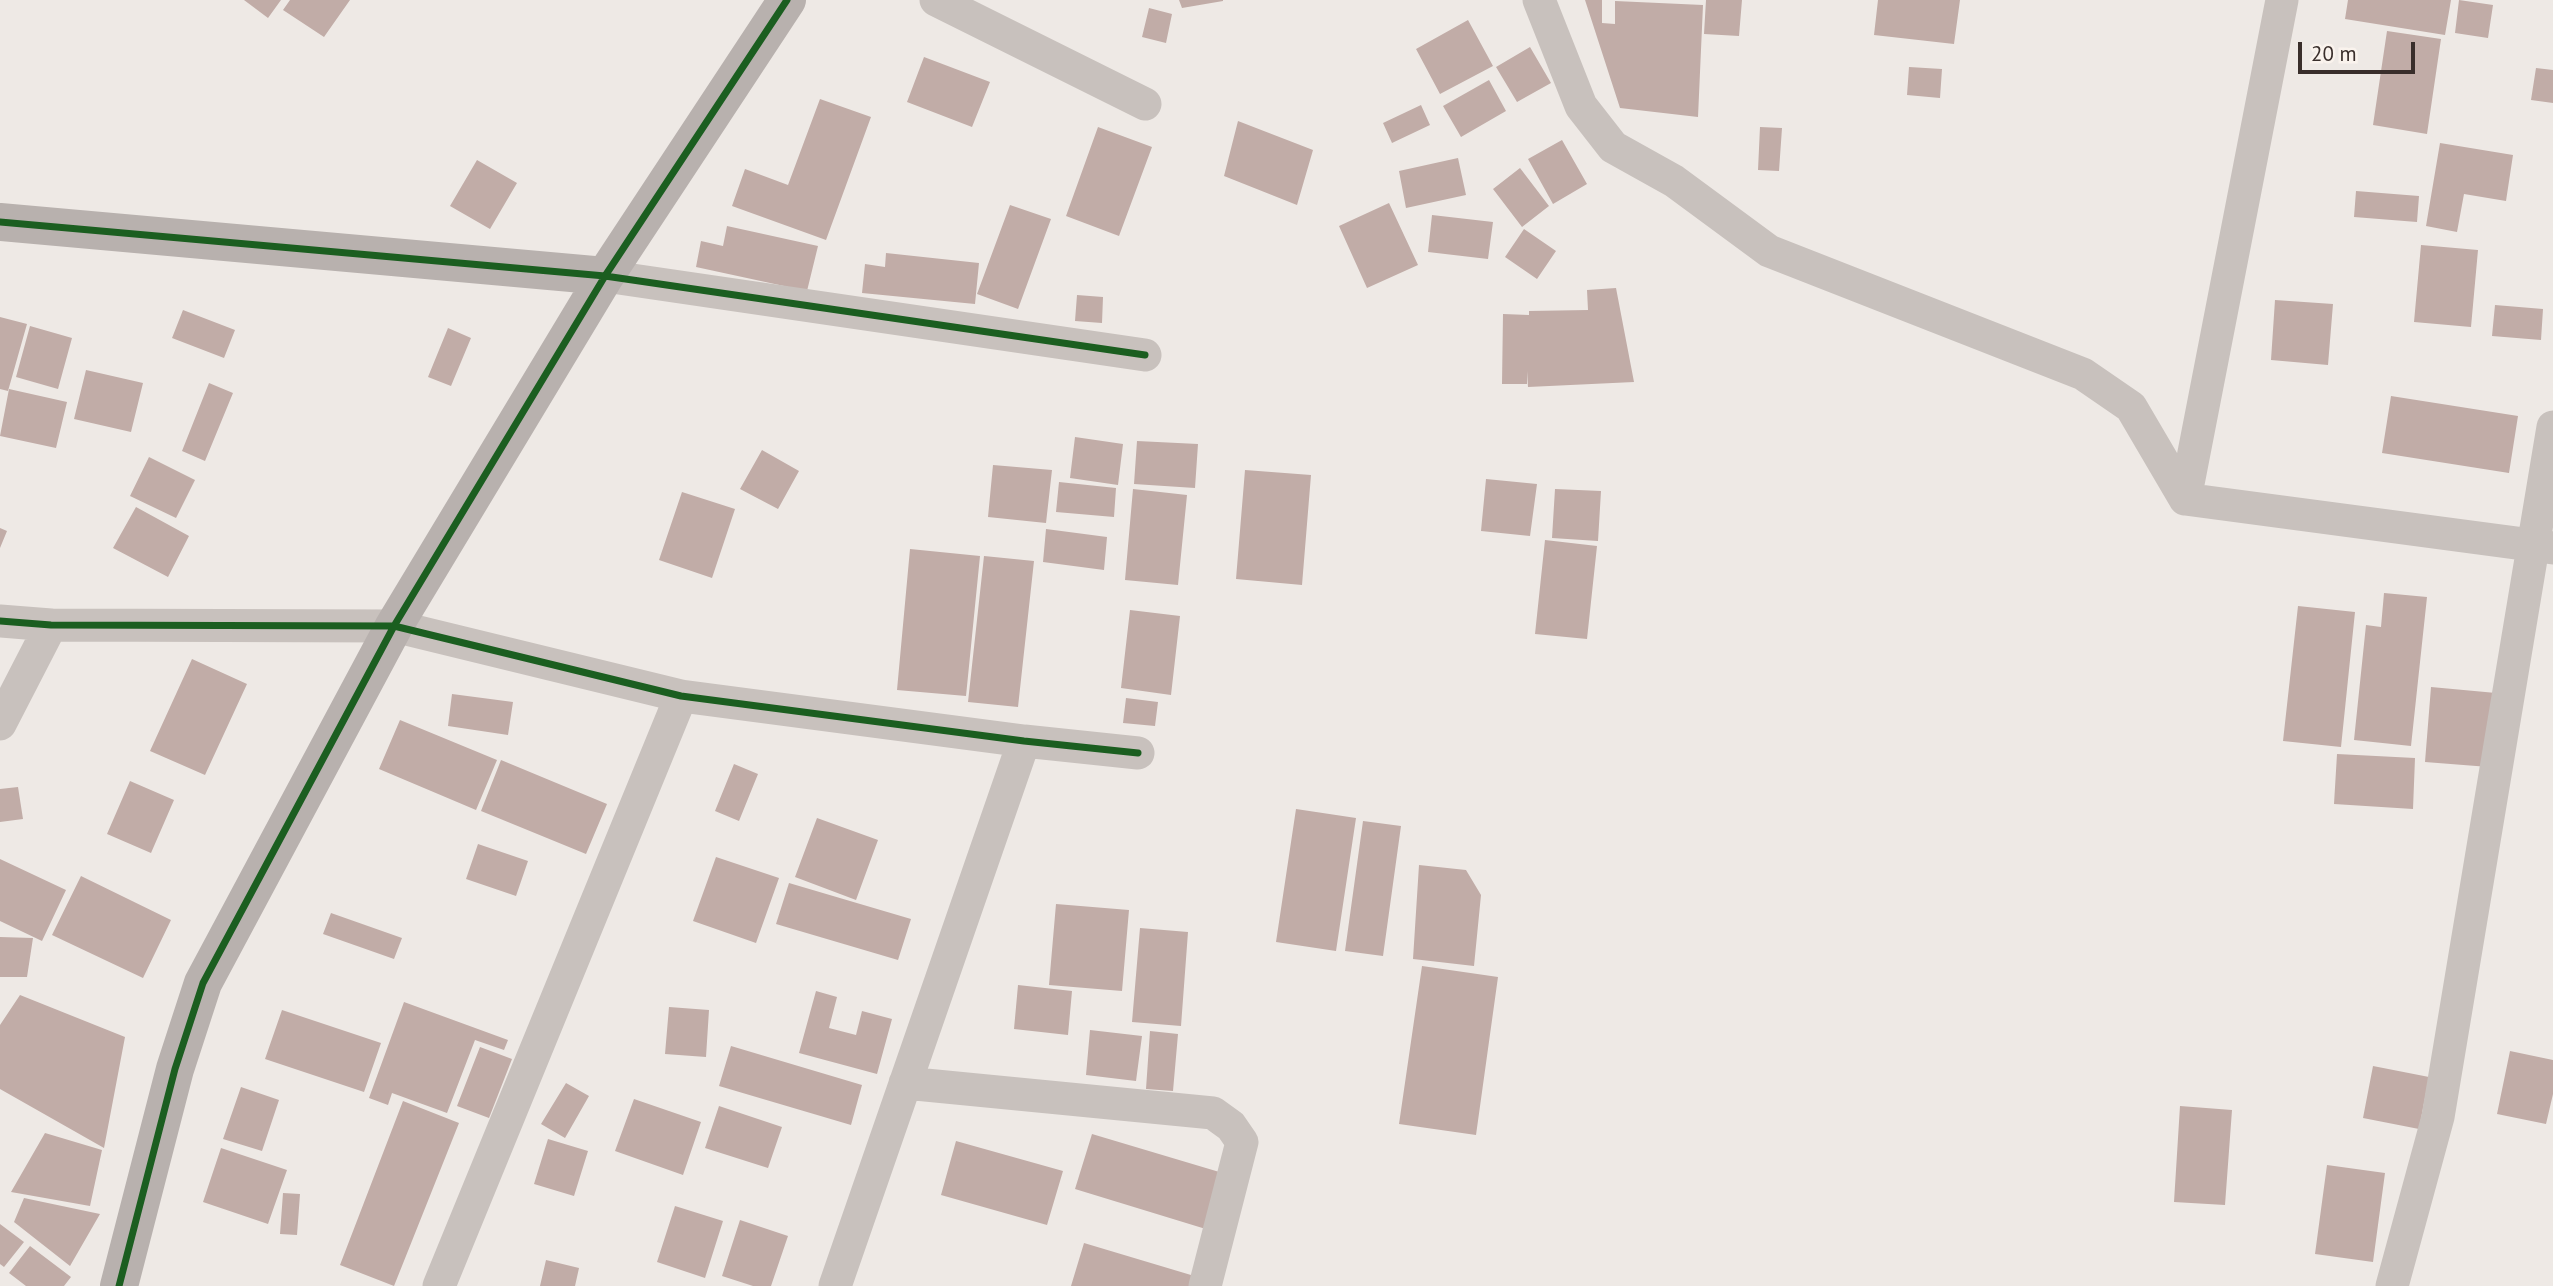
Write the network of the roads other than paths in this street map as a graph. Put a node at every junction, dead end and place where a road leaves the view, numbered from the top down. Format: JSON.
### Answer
{"nodes":[{"id":1,"x":788,"y":0,"type":"edge"},
{"id":2,"x":936,"y":0,"type":"edge"},
{"id":3,"x":1539,"y":0,"type":"edge"},
{"id":4,"x":2283,"y":0,"type":"edge"},
{"id":5,"x":1144,"y":104,"type":"dead end"},
{"id":6,"x":0,"y":222,"type":"edge"},
{"id":7,"x":605,"y":276,"type":"junction"},
{"id":8,"x":1145,"y":355,"type":"dead end"},
{"id":9,"x":2553,"y":427,"type":"edge"},
{"id":10,"x":2185,"y":499,"type":"junction"},
{"id":11,"x":2543,"y":547,"type":"edge"},
{"id":12,"x":0,"y":621,"type":"edge"},
{"id":13,"x":51,"y":625,"type":"junction"},
{"id":14,"x":394,"y":626,"type":"junction"},
{"id":15,"x":681,"y":696,"type":"junction"},
{"id":16,"x":0,"y":724,"type":"edge"},
{"id":17,"x":1024,"y":741,"type":"junction"},
{"id":18,"x":1138,"y":753,"type":"dead end"},
{"id":19,"x":905,"y":1083,"type":"junction"},
{"id":20,"x":119,"y":1286,"type":"edge"},
{"id":21,"x":439,"y":1286,"type":"edge"},
{"id":22,"x":835,"y":1286,"type":"edge"},
{"id":23,"x":1205,"y":1286,"type":"edge"},
{"id":24,"x":2392,"y":1286,"type":"edge"}],
"edges":[{"from":1,"to":7,"type":"street"},
{"from":2,"to":5,"type":"street"},
{"from":3,"to":10,"type":"street"},
{"from":4,"to":10,"type":"street"},
{"from":6,"to":7,"type":"street"},
{"from":7,"to":8,"type":"street"},
{"from":7,"to":14,"type":"street"},
{"from":9,"to":11,"type":"street"},
{"from":10,"to":11,"type":"street"},
{"from":11,"to":24,"type":"street"},
{"from":12,"to":13,"type":"street"},
{"from":13,"to":14,"type":"street"},
{"from":13,"to":16,"type":"street"},
{"from":14,"to":15,"type":"street"},
{"from":14,"to":20,"type":"street"},
{"from":15,"to":17,"type":"street"},
{"from":15,"to":21,"type":"street"},
{"from":17,"to":18,"type":"street"},
{"from":17,"to":19,"type":"street"},
{"from":19,"to":22,"type":"street"},
{"from":19,"to":23,"type":"street"}]}
